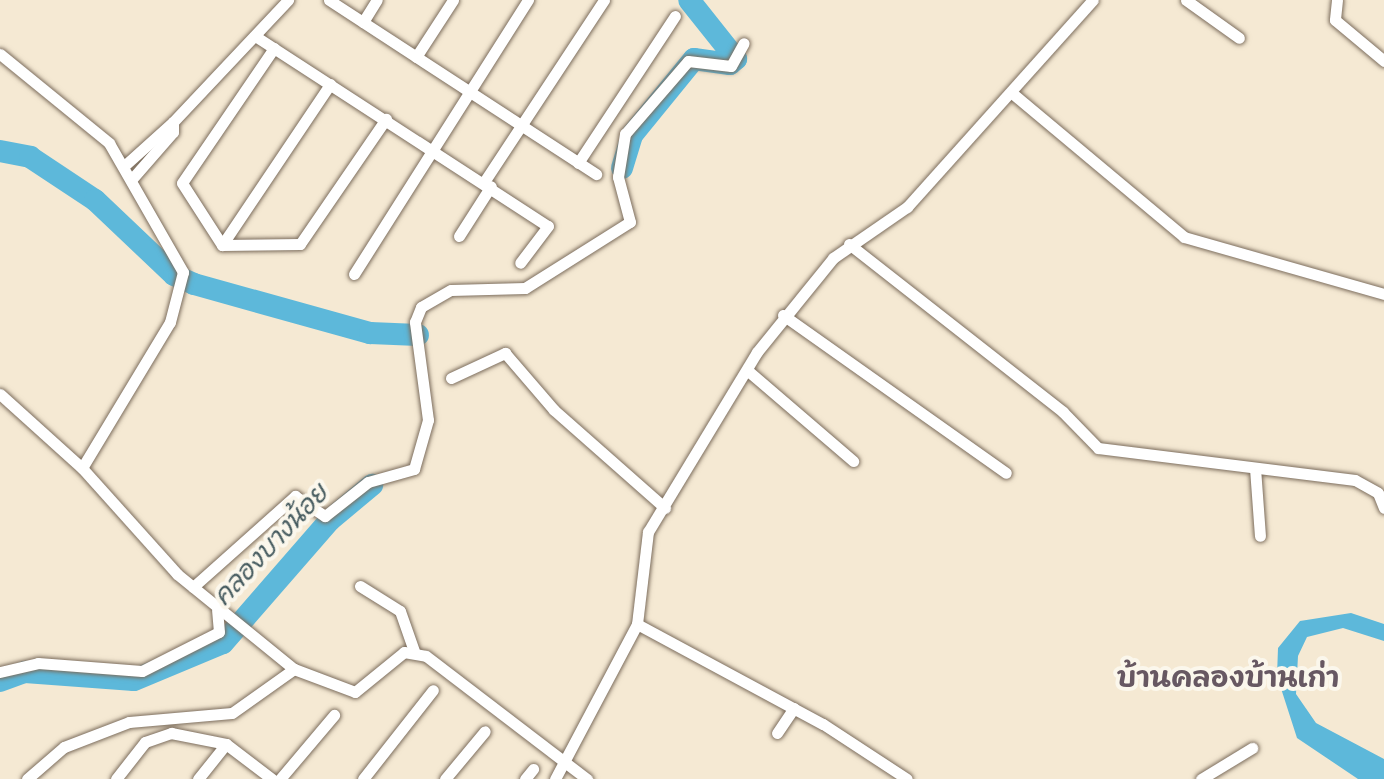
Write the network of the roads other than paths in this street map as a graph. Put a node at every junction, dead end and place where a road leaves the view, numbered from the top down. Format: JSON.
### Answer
{"nodes":[{"id":1,"x":288,"y":0,"type":"edge"},
{"id":2,"x":329,"y":0,"type":"edge"},
{"id":3,"x":377,"y":0,"type":"edge"},
{"id":4,"x":453,"y":0,"type":"edge"},
{"id":5,"x":528,"y":0,"type":"edge"},
{"id":6,"x":604,"y":0,"type":"edge"},
{"id":7,"x":1093,"y":0,"type":"edge"},
{"id":8,"x":1186,"y":0,"type":"edge"},
{"id":9,"x":1337,"y":0,"type":"edge"},
{"id":10,"x":675,"y":16,"type":"dead end"},
{"id":11,"x":363,"y":22,"type":"junction"},
{"id":12,"x":255,"y":36,"type":"junction"},
{"id":13,"x":1239,"y":38,"type":"dead end"},
{"id":14,"x":744,"y":43,"type":"dead end"},
{"id":15,"x":274,"y":48,"type":"junction"},
{"id":16,"x":0,"y":54,"type":"edge"},
{"id":17,"x":416,"y":57,"type":"junction"},
{"id":18,"x":1384,"y":61,"type":"edge"},
{"id":19,"x":330,"y":84,"type":"junction"},
{"id":20,"x":470,"y":92,"type":"junction"},
{"id":21,"x":1012,"y":93,"type":"junction"},
{"id":22,"x":386,"y":119,"type":"junction"},
{"id":23,"x":173,"y":122,"type":"junction"},
{"id":24,"x":521,"y":126,"type":"junction"},
{"id":25,"x":433,"y":149,"type":"junction"},
{"id":26,"x":578,"y":163,"type":"junction"},
{"id":27,"x":124,"y":166,"type":"junction"},
{"id":28,"x":596,"y":174,"type":"dead end"},
{"id":29,"x":132,"y":179,"type":"junction"},
{"id":30,"x":487,"y":184,"type":"junction"},
{"id":31,"x":459,"y":236,"type":"dead end"},
{"id":32,"x":849,"y":244,"type":"junction"},
{"id":33,"x":222,"y":245,"type":"junction"},
{"id":34,"x":520,"y":263,"type":"dead end"},
{"id":35,"x":354,"y":274,"type":"dead end"},
{"id":36,"x":1384,"y":294,"type":"edge"},
{"id":37,"x":783,"y":315,"type":"junction"},
{"id":38,"x":747,"y":370,"type":"junction"},
{"id":39,"x":451,"y":378,"type":"dead end"},
{"id":40,"x":0,"y":394,"type":"edge"},
{"id":41,"x":853,"y":461,"type":"dead end"},
{"id":42,"x":82,"y":468,"type":"junction"},
{"id":43,"x":1255,"y":468,"type":"junction"},
{"id":44,"x":1006,"y":473,"type":"dead end"},
{"id":45,"x":665,"y":508,"type":"junction"},
{"id":46,"x":1384,"y":508,"type":"edge"},
{"id":47,"x":1260,"y":536,"type":"dead end"},
{"id":48,"x":360,"y":586,"type":"dead end"},
{"id":49,"x":193,"y":587,"type":"junction"},
{"id":50,"x":220,"y":613,"type":"junction"},
{"id":51,"x":637,"y":624,"type":"junction"},
{"id":52,"x":414,"y":651,"type":"junction"},
{"id":53,"x":294,"y":669,"type":"junction"},
{"id":54,"x":0,"y":672,"type":"edge"},
{"id":55,"x":433,"y":690,"type":"dead end"},
{"id":56,"x":794,"y":708,"type":"junction"},
{"id":57,"x":334,"y":715,"type":"dead end"},
{"id":58,"x":485,"y":731,"type":"dead end"},
{"id":59,"x":777,"y":733,"type":"dead end"},
{"id":60,"x":226,"y":744,"type":"junction"},
{"id":61,"x":1252,"y":748,"type":"dead end"},
{"id":62,"x":559,"y":762,"type":"junction"},
{"id":63,"x":533,"y":769,"type":"dead end"},
{"id":64,"x":27,"y":779,"type":"edge"},
{"id":65,"x":116,"y":779,"type":"edge"},
{"id":66,"x":198,"y":779,"type":"edge"},
{"id":67,"x":272,"y":779,"type":"edge"},
{"id":68,"x":280,"y":779,"type":"edge"},
{"id":69,"x":363,"y":779,"type":"edge"},
{"id":70,"x":445,"y":779,"type":"edge"},
{"id":71,"x":525,"y":779,"type":"edge"},
{"id":72,"x":555,"y":779,"type":"edge"},
{"id":73,"x":587,"y":779,"type":"edge"},
{"id":74,"x":907,"y":779,"type":"edge"},
{"id":75,"x":1201,"y":779,"type":"edge"}],
"edges":[{"from":1,"to":12,"type":"street"},
{"from":2,"to":11,"type":"street"},
{"from":3,"to":11,"type":"street"},
{"from":4,"to":17,"type":"street"},
{"from":5,"to":20,"type":"street"},
{"from":6,"to":24,"type":"street"},
{"from":7,"to":21,"type":"street"},
{"from":8,"to":13,"type":"street"},
{"from":9,"to":18,"type":"street"},
{"from":10,"to":26,"type":"street"},
{"from":11,"to":17,"type":"street"},
{"from":12,"to":15,"type":"street"},
{"from":12,"to":23,"type":"street"},
{"from":14,"to":49,"type":"street"},
{"from":15,"to":19,"type":"street"},
{"from":15,"to":33,"type":"street"},
{"from":16,"to":27,"type":"street"},
{"from":17,"to":20,"type":"street"},
{"from":19,"to":22,"type":"street"},
{"from":19,"to":33,"type":"street"},
{"from":20,"to":24,"type":"street"},
{"from":20,"to":25,"type":"street"},
{"from":21,"to":32,"type":"street"},
{"from":21,"to":36,"type":"street"},
{"from":22,"to":25,"type":"street"},
{"from":22,"to":33,"type":"street"},
{"from":23,"to":27,"type":"street"},
{"from":23,"to":29,"type":"street"},
{"from":24,"to":26,"type":"street"},
{"from":24,"to":30,"type":"street"},
{"from":25,"to":30,"type":"street"},
{"from":25,"to":35,"type":"street"},
{"from":26,"to":28,"type":"street"},
{"from":27,"to":29,"type":"street"},
{"from":29,"to":42,"type":"street"},
{"from":30,"to":31,"type":"street"},
{"from":30,"to":34,"type":"street"},
{"from":32,"to":37,"type":"street"},
{"from":32,"to":43,"type":"street"},
{"from":37,"to":38,"type":"street"},
{"from":37,"to":44,"type":"street"},
{"from":38,"to":41,"type":"street"},
{"from":38,"to":45,"type":"street"},
{"from":39,"to":45,"type":"street"},
{"from":40,"to":42,"type":"street"},
{"from":42,"to":49,"type":"street"},
{"from":43,"to":46,"type":"street"},
{"from":43,"to":47,"type":"street"},
{"from":45,"to":51,"type":"street"},
{"from":48,"to":52,"type":"street"},
{"from":49,"to":50,"type":"street"},
{"from":50,"to":53,"type":"street"},
{"from":50,"to":54,"type":"street"},
{"from":51,"to":56,"type":"street"},
{"from":51,"to":62,"type":"street"},
{"from":52,"to":53,"type":"street"},
{"from":52,"to":62,"type":"street"},
{"from":53,"to":64,"type":"street"},
{"from":55,"to":69,"type":"street"},
{"from":56,"to":59,"type":"street"},
{"from":56,"to":74,"type":"street"},
{"from":57,"to":68,"type":"street"},
{"from":58,"to":70,"type":"street"},
{"from":60,"to":65,"type":"street"},
{"from":60,"to":66,"type":"street"},
{"from":60,"to":67,"type":"street"},
{"from":61,"to":75,"type":"street"},
{"from":62,"to":72,"type":"street"},
{"from":62,"to":73,"type":"street"},
{"from":63,"to":71,"type":"street"}]}
